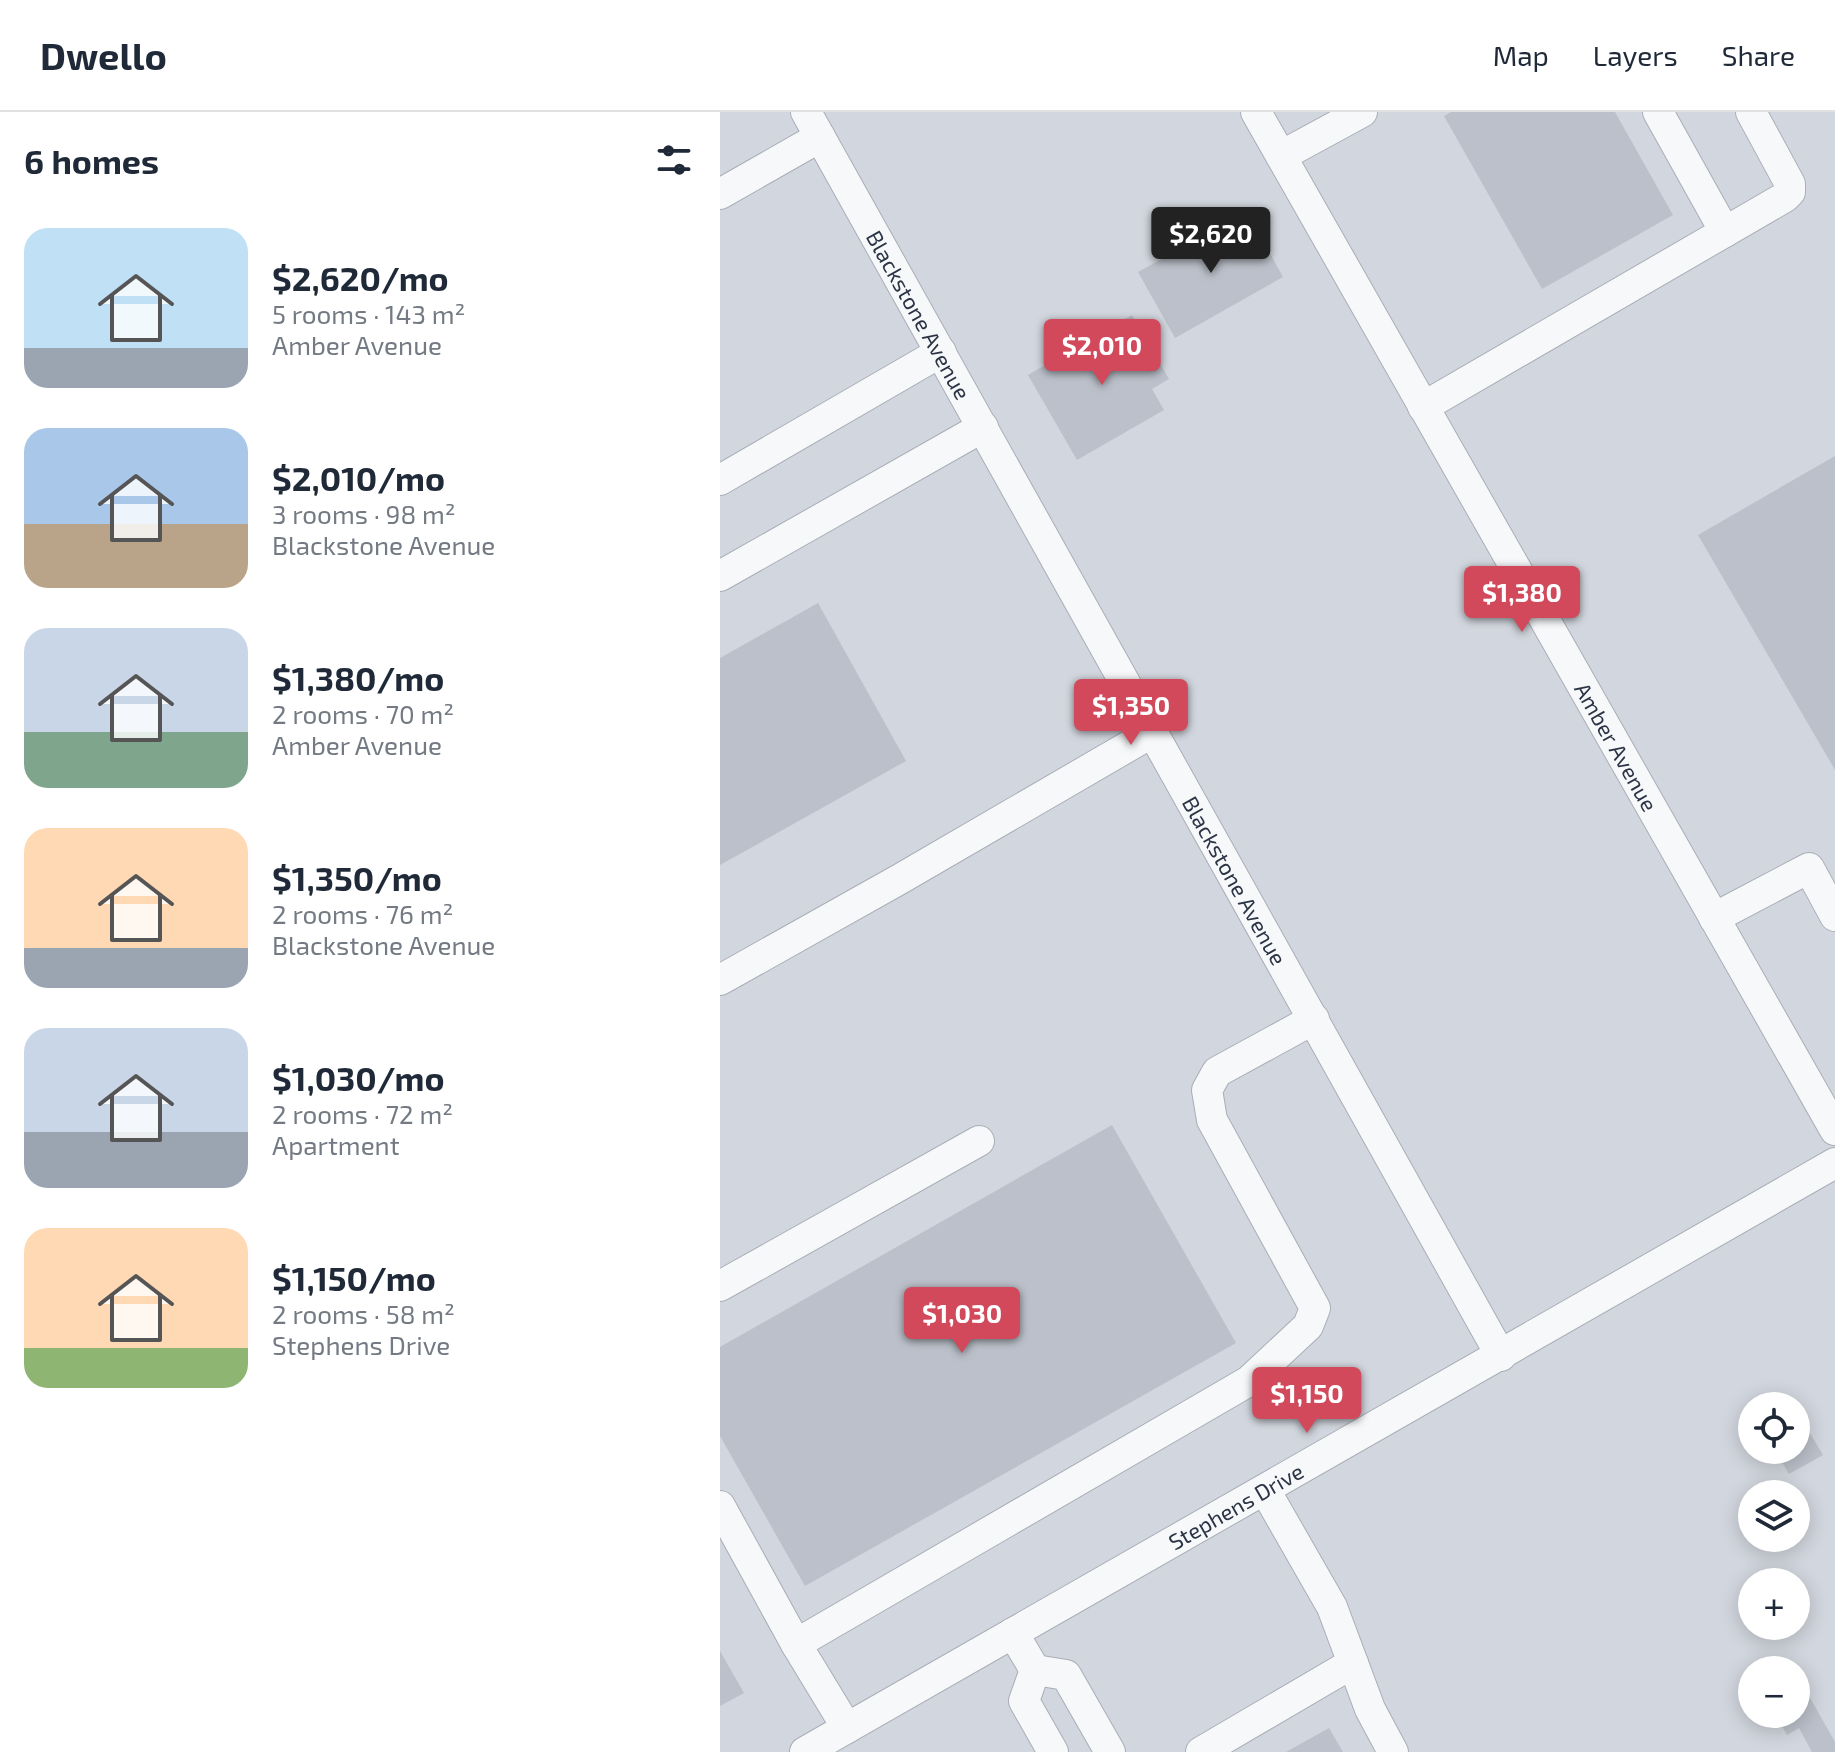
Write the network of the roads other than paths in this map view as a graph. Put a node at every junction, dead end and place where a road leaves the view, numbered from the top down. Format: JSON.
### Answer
{"nodes":[{"id":1,"x":1256,"y":112,"type":"edge"},
{"id":2,"x":1362,"y":112,"type":"edge"},
{"id":3,"x":1658,"y":112,"type":"edge"},
{"id":4,"x":1751,"y":112,"type":"edge"},
{"id":5,"x":813,"y":124,"type":"edge"},
{"id":6,"x":1281,"y":156,"type":"junction"},
{"id":7,"x":720,"y":194,"type":"edge"},
{"id":8,"x":1725,"y":232,"type":"junction"},
{"id":9,"x":941,"y":352,"type":"junction"},
{"id":10,"x":1423,"y":407,"type":"junction"},
{"id":11,"x":983,"y":427,"type":"junction"},
{"id":12,"x":720,"y":480,"type":"edge"},
{"id":13,"x":720,"y":576,"type":"edge"},
{"id":14,"x":1153,"y":732,"type":"junction"},
{"id":15,"x":1835,"y":916,"type":"edge"},
{"id":16,"x":1714,"y":918,"type":"junction"},
{"id":17,"x":720,"y":980,"type":"edge"},
{"id":18,"x":1314,"y":1019,"type":"junction"},
{"id":19,"x":1835,"y":1130,"type":"edge"},
{"id":20,"x":979,"y":1141,"type":"dead end"},
{"id":21,"x":1835,"y":1163,"type":"edge"},
{"id":22,"x":720,"y":1286,"type":"edge"},
{"id":23,"x":1501,"y":1356,"type":"junction"},
{"id":24,"x":1265,"y":1490,"type":"junction"},
{"id":25,"x":720,"y":1506,"type":"edge"},
{"id":26,"x":1013,"y":1633,"type":"junction"},
{"id":27,"x":796,"y":1644,"type":"junction"},
{"id":28,"x":1353,"y":1663,"type":"junction"},
{"id":29,"x":1035,"y":1670,"type":"junction"},
{"id":30,"x":847,"y":1728,"type":"junction"},
{"id":31,"x":805,"y":1752,"type":"edge"},
{"id":32,"x":1053,"y":1752,"type":"edge"},
{"id":33,"x":1110,"y":1752,"type":"edge"},
{"id":34,"x":1201,"y":1752,"type":"edge"},
{"id":35,"x":1393,"y":1752,"type":"edge"}],
"edges":[{"from":1,"to":6,"type":"street","name":"Amber Avenue"},
{"from":2,"to":6,"type":"street"},
{"from":3,"to":8,"type":"street"},
{"from":4,"to":8,"type":"street"},
{"from":5,"to":7,"type":"street"},
{"from":5,"to":9,"type":"street","name":"Blackstone Avenue"},
{"from":6,"to":10,"type":"street","name":"Amber Avenue"},
{"from":8,"to":10,"type":"street"},
{"from":9,"to":11,"type":"street","name":"Blackstone Avenue"},
{"from":9,"to":12,"type":"street"},
{"from":10,"to":16,"type":"street","name":"Amber Avenue"},
{"from":11,"to":13,"type":"street"},
{"from":11,"to":14,"type":"street","name":"Blackstone Avenue"},
{"from":14,"to":17,"type":"street"},
{"from":14,"to":18,"type":"street","name":"Blackstone Avenue"},
{"from":15,"to":16,"type":"street"},
{"from":16,"to":19,"type":"street","name":"Amber Avenue"},
{"from":18,"to":23,"type":"street","name":"Blackstone Avenue"},
{"from":18,"to":27,"type":"street"},
{"from":20,"to":22,"type":"street"},
{"from":21,"to":23,"type":"street","name":"Stephens Drive"},
{"from":23,"to":24,"type":"street","name":"Stephens Drive"},
{"from":24,"to":26,"type":"street","name":"Stephens Drive"},
{"from":24,"to":28,"type":"street"},
{"from":25,"to":27,"type":"street"},
{"from":26,"to":29,"type":"street"},
{"from":26,"to":30,"type":"street","name":"Stephens Drive"},
{"from":27,"to":30,"type":"street"},
{"from":28,"to":34,"type":"street"},
{"from":28,"to":35,"type":"street"},
{"from":29,"to":32,"type":"street"},
{"from":29,"to":33,"type":"street"},
{"from":30,"to":31,"type":"street","name":"Stephens Drive"}]}
